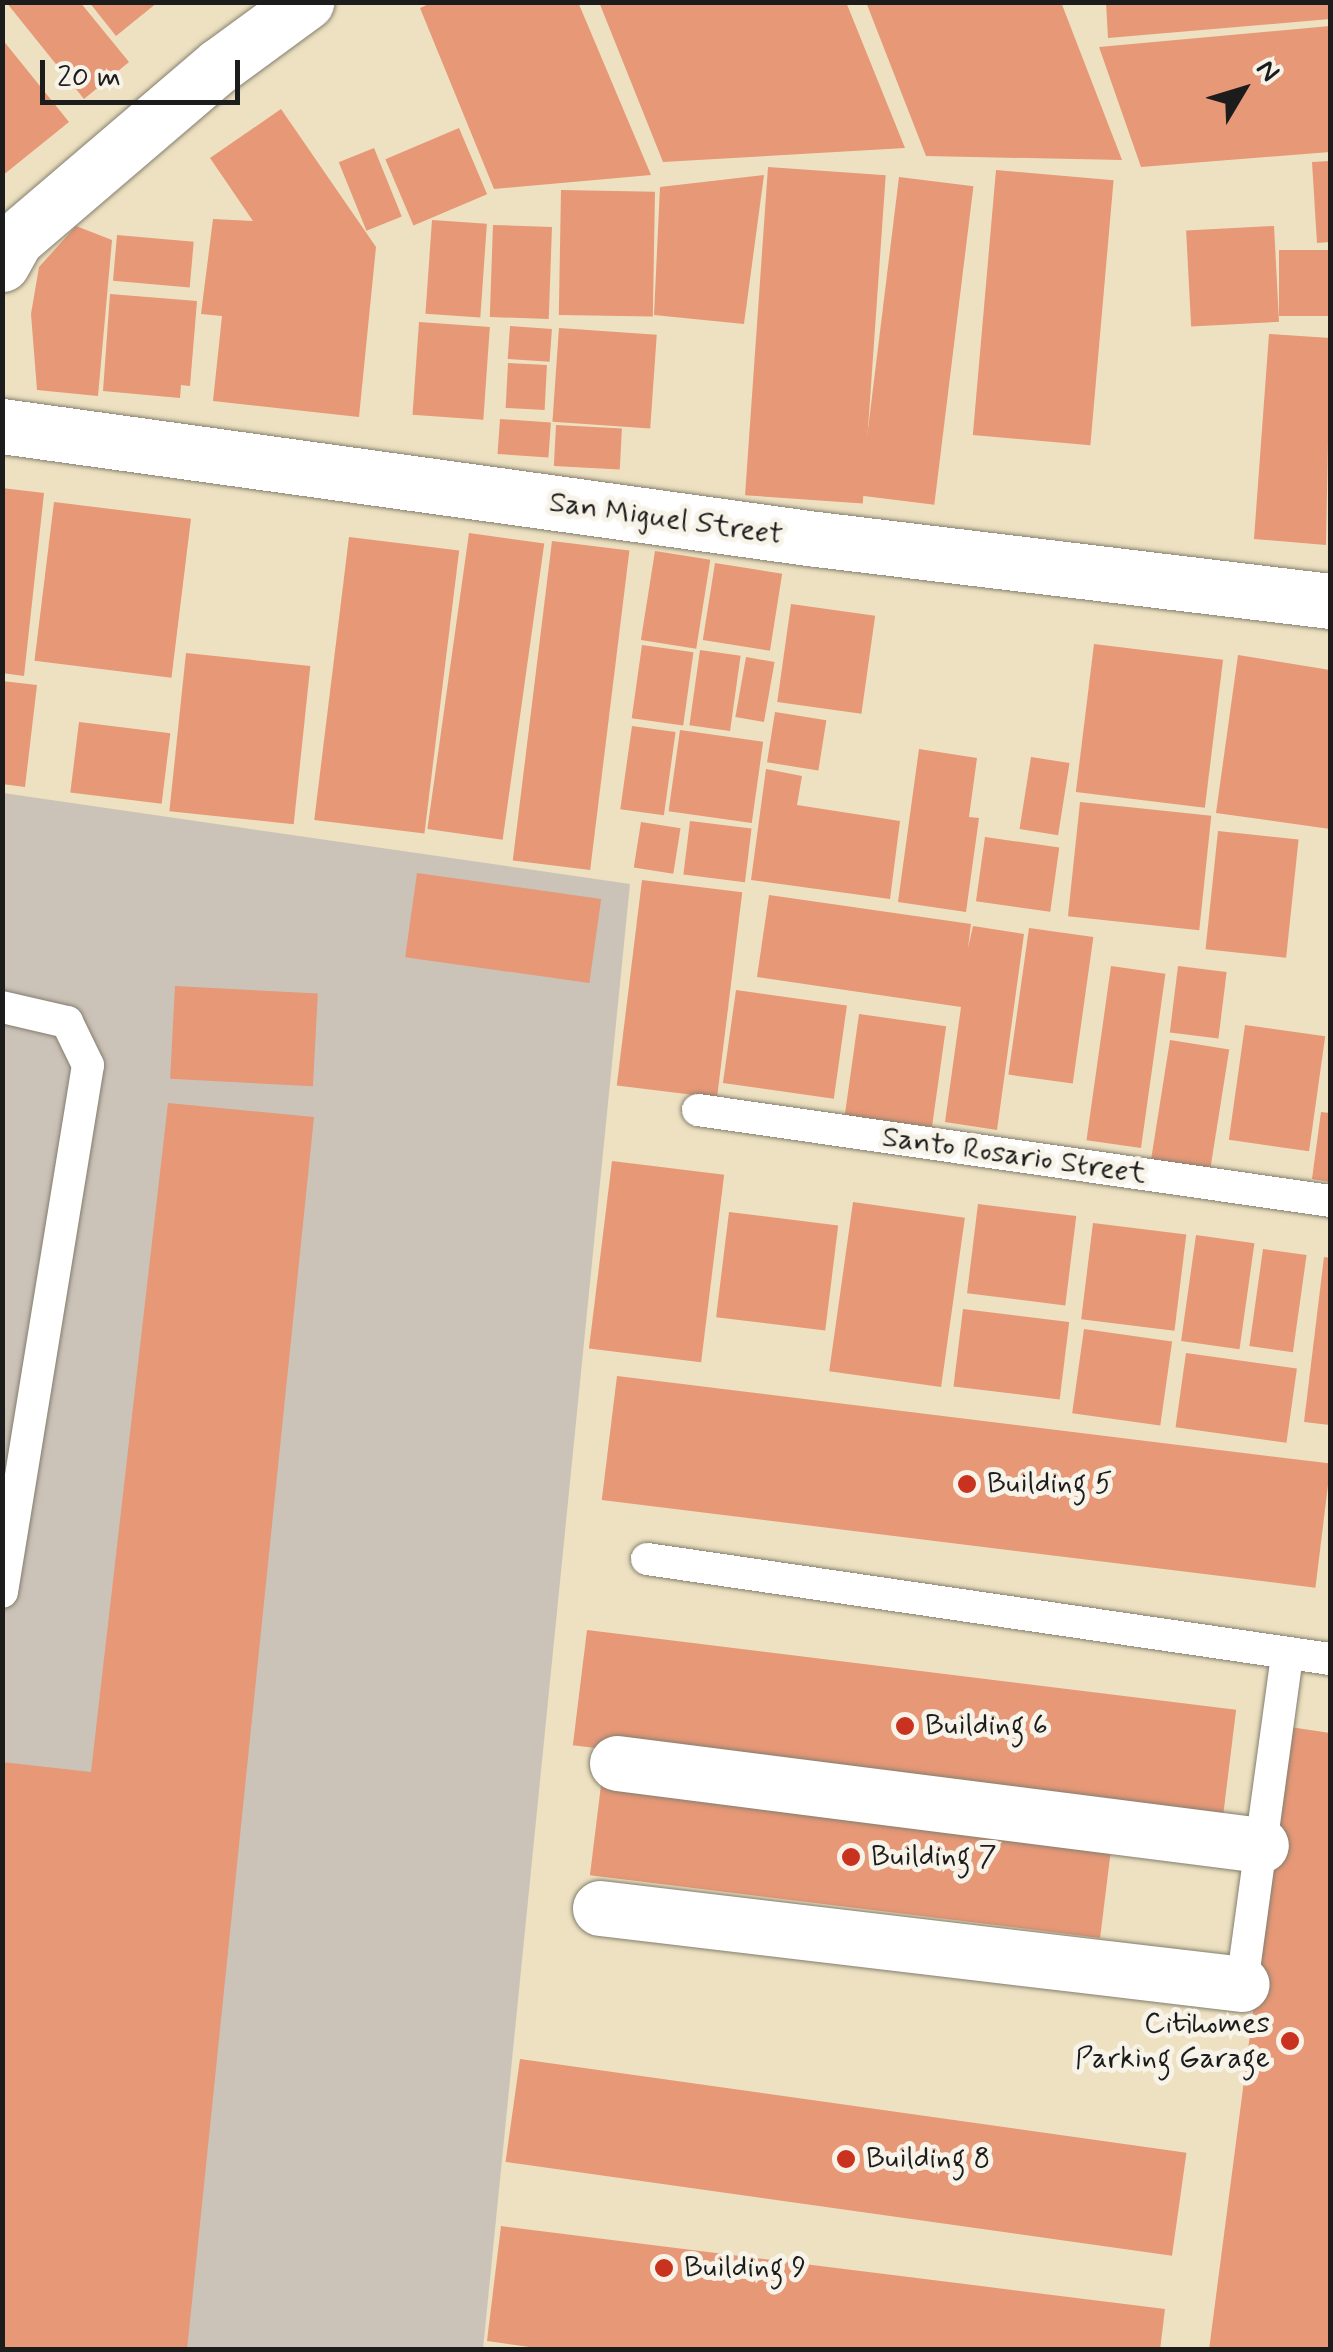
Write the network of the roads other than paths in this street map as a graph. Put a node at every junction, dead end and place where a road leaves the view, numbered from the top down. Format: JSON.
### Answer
{"nodes":[{"id":1,"x":306,"y":2,"type":"edge"},
{"id":2,"x":2,"y":264,"type":"edge"},
{"id":3,"x":2,"y":426,"type":"edge"},
{"id":4,"x":1330,"y":601,"type":"edge"},
{"id":5,"x":2,"y":1007,"type":"edge"},
{"id":6,"x":698,"y":1110,"type":"dead end"},
{"id":7,"x":1330,"y":1201,"type":"edge"},
{"id":8,"x":647,"y":1559,"type":"dead end"},
{"id":9,"x":2,"y":1592,"type":"edge"},
{"id":10,"x":1287,"y":1656,"type":"junction"},
{"id":11,"x":1330,"y":1659,"type":"edge"},
{"id":12,"x":617,"y":1764,"type":"dead end"},
{"id":13,"x":1260,"y":1845,"type":"junction"},
{"id":14,"x":600,"y":1908,"type":"dead end"},
{"id":15,"x":1242,"y":1984,"type":"joint"}],
"edges":[{"from":1,"to":2,"type":"street"},
{"from":3,"to":4,"type":"street","name":"San Miguel Street"},
{"from":5,"to":9,"type":"lane"},
{"from":6,"to":7,"type":"lane","name":"Santo Rosario Street"},
{"from":8,"to":10,"type":"lane"},
{"from":10,"to":11,"type":"lane"},
{"from":10,"to":13,"type":"lane"},
{"from":12,"to":13,"type":"street"},
{"from":13,"to":15,"type":"lane"},
{"from":14,"to":15,"type":"street"}]}
